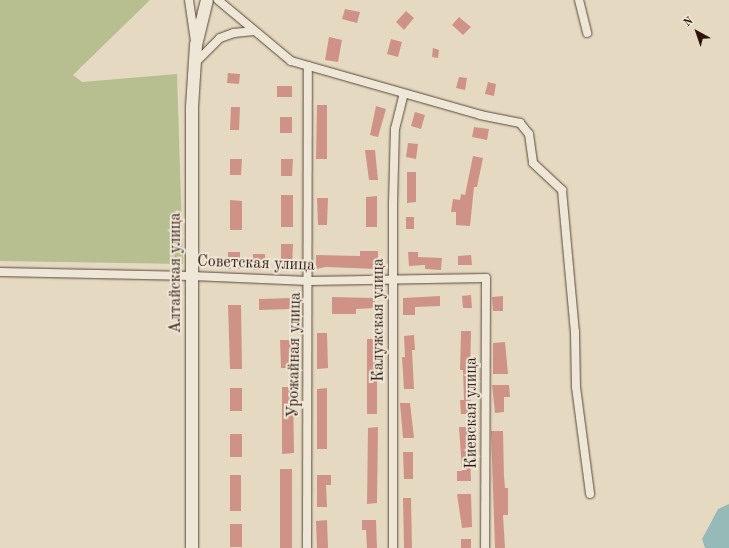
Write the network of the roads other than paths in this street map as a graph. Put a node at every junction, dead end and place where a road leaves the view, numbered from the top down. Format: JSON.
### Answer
{"nodes":[{"id":1,"x":189,"y":0,"type":"edge"},
{"id":2,"x":207,"y":0,"type":"edge"},
{"id":3,"x":218,"y":0,"type":"edge"},
{"id":4,"x":579,"y":0,"type":"edge"},
{"id":5,"x":254,"y":31,"type":"junction"},
{"id":6,"x":587,"y":34,"type":"dead end"},
{"id":7,"x":196,"y":45,"type":"junction"},
{"id":8,"x":195,"y":63,"type":"junction"},
{"id":9,"x":308,"y":66,"type":"junction"},
{"id":10,"x":404,"y":94,"type":"junction"},
{"id":11,"x":0,"y":272,"type":"edge"},
{"id":12,"x":192,"y":276,"type":"junction"},
{"id":13,"x":486,"y":278,"type":"joint"},
{"id":14,"x":393,"y":280,"type":"junction"},
{"id":15,"x":309,"y":281,"type":"junction"},
{"id":16,"x":590,"y":494,"type":"dead end"},
{"id":17,"x":192,"y":548,"type":"edge"},
{"id":18,"x":307,"y":548,"type":"edge"},
{"id":19,"x":393,"y":548,"type":"edge"},
{"id":20,"x":485,"y":548,"type":"edge"}],
"edges":[{"from":1,"to":7,"type":"street"},
{"from":2,"to":7,"type":"main road","name":"Алтайская улица"},
{"from":3,"to":5,"type":"street"},
{"from":4,"to":6,"type":"street"},
{"from":5,"to":8,"type":"street"},
{"from":5,"to":9,"type":"street"},
{"from":7,"to":8,"type":"main road","name":"Алтайская улица"},
{"from":8,"to":12,"type":"main road","name":"Алтайская улица"},
{"from":9,"to":10,"type":"street"},
{"from":9,"to":15,"type":"street","name":"Урожайная улица"},
{"from":10,"to":14,"type":"street","name":"Калужская улица"},
{"from":10,"to":16,"type":"street"},
{"from":11,"to":12,"type":"street","name":"Советская улица"},
{"from":12,"to":15,"type":"street","name":"Советская улица"},
{"from":12,"to":17,"type":"main road","name":"Алтайская улица"},
{"from":13,"to":14,"type":"street","name":"Советская улица"},
{"from":13,"to":20,"type":"street","name":"Киевская улица"},
{"from":14,"to":15,"type":"street","name":"Советская улица"},
{"from":14,"to":19,"type":"street","name":"Калужская улица"},
{"from":15,"to":18,"type":"street","name":"Урожайная улица"}]}
